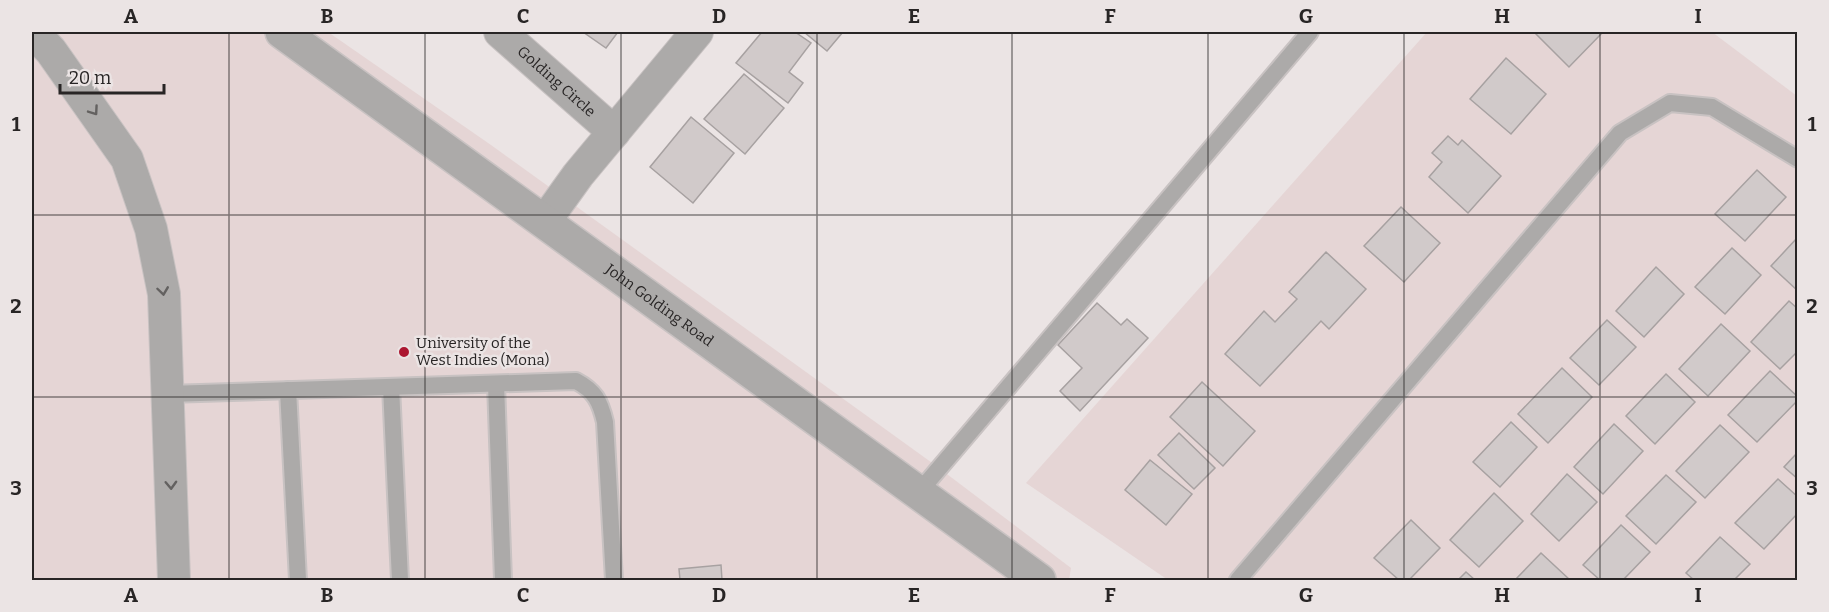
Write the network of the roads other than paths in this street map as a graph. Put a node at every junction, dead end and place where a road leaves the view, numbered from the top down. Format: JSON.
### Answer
{"nodes":[{"id":1,"x":33,"y":32,"type":"edge"},
{"id":2,"x":282,"y":32,"type":"edge"},
{"id":3,"x":500,"y":32,"type":"edge"},
{"id":4,"x":697,"y":32,"type":"edge"},
{"id":5,"x":1310,"y":32,"type":"edge"},
{"id":6,"x":614,"y":132,"type":"junction"},
{"id":7,"x":1797,"y":159,"type":"edge"},
{"id":8,"x":545,"y":221,"type":"junction"},
{"id":9,"x":496,"y":384,"type":"junction"},
{"id":10,"x":391,"y":387,"type":"junction"},
{"id":11,"x":288,"y":390,"type":"junction"},
{"id":12,"x":168,"y":394,"type":"junction"},
{"id":13,"x":919,"y":492,"type":"junction"},
{"id":14,"x":174,"y":580,"type":"edge"},
{"id":15,"x":298,"y":580,"type":"edge"},
{"id":16,"x":400,"y":580,"type":"edge"},
{"id":17,"x":503,"y":580,"type":"edge"},
{"id":18,"x":614,"y":580,"type":"edge"},
{"id":19,"x":1039,"y":580,"type":"edge"},
{"id":20,"x":1238,"y":580,"type":"edge"}],
"edges":[{"from":1,"to":12,"type":"street","one_way":true},
{"from":2,"to":8,"type":"street","name":"John Golding Road"},
{"from":3,"to":6,"type":"street","name":"Golding Circle"},
{"from":4,"to":6,"type":"street"},
{"from":5,"to":13,"type":"lane"},
{"from":6,"to":8,"type":"street"},
{"from":7,"to":20,"type":"lane"},
{"from":8,"to":13,"type":"street","name":"John Golding Road"},
{"from":9,"to":10,"type":"lane"},
{"from":9,"to":17,"type":"lane"},
{"from":9,"to":18,"type":"lane"},
{"from":10,"to":11,"type":"lane"},
{"from":10,"to":16,"type":"lane"},
{"from":11,"to":12,"type":"lane"},
{"from":11,"to":15,"type":"lane"},
{"from":12,"to":14,"type":"street","one_way":true},
{"from":13,"to":19,"type":"street","name":"John Golding Road"}]}
